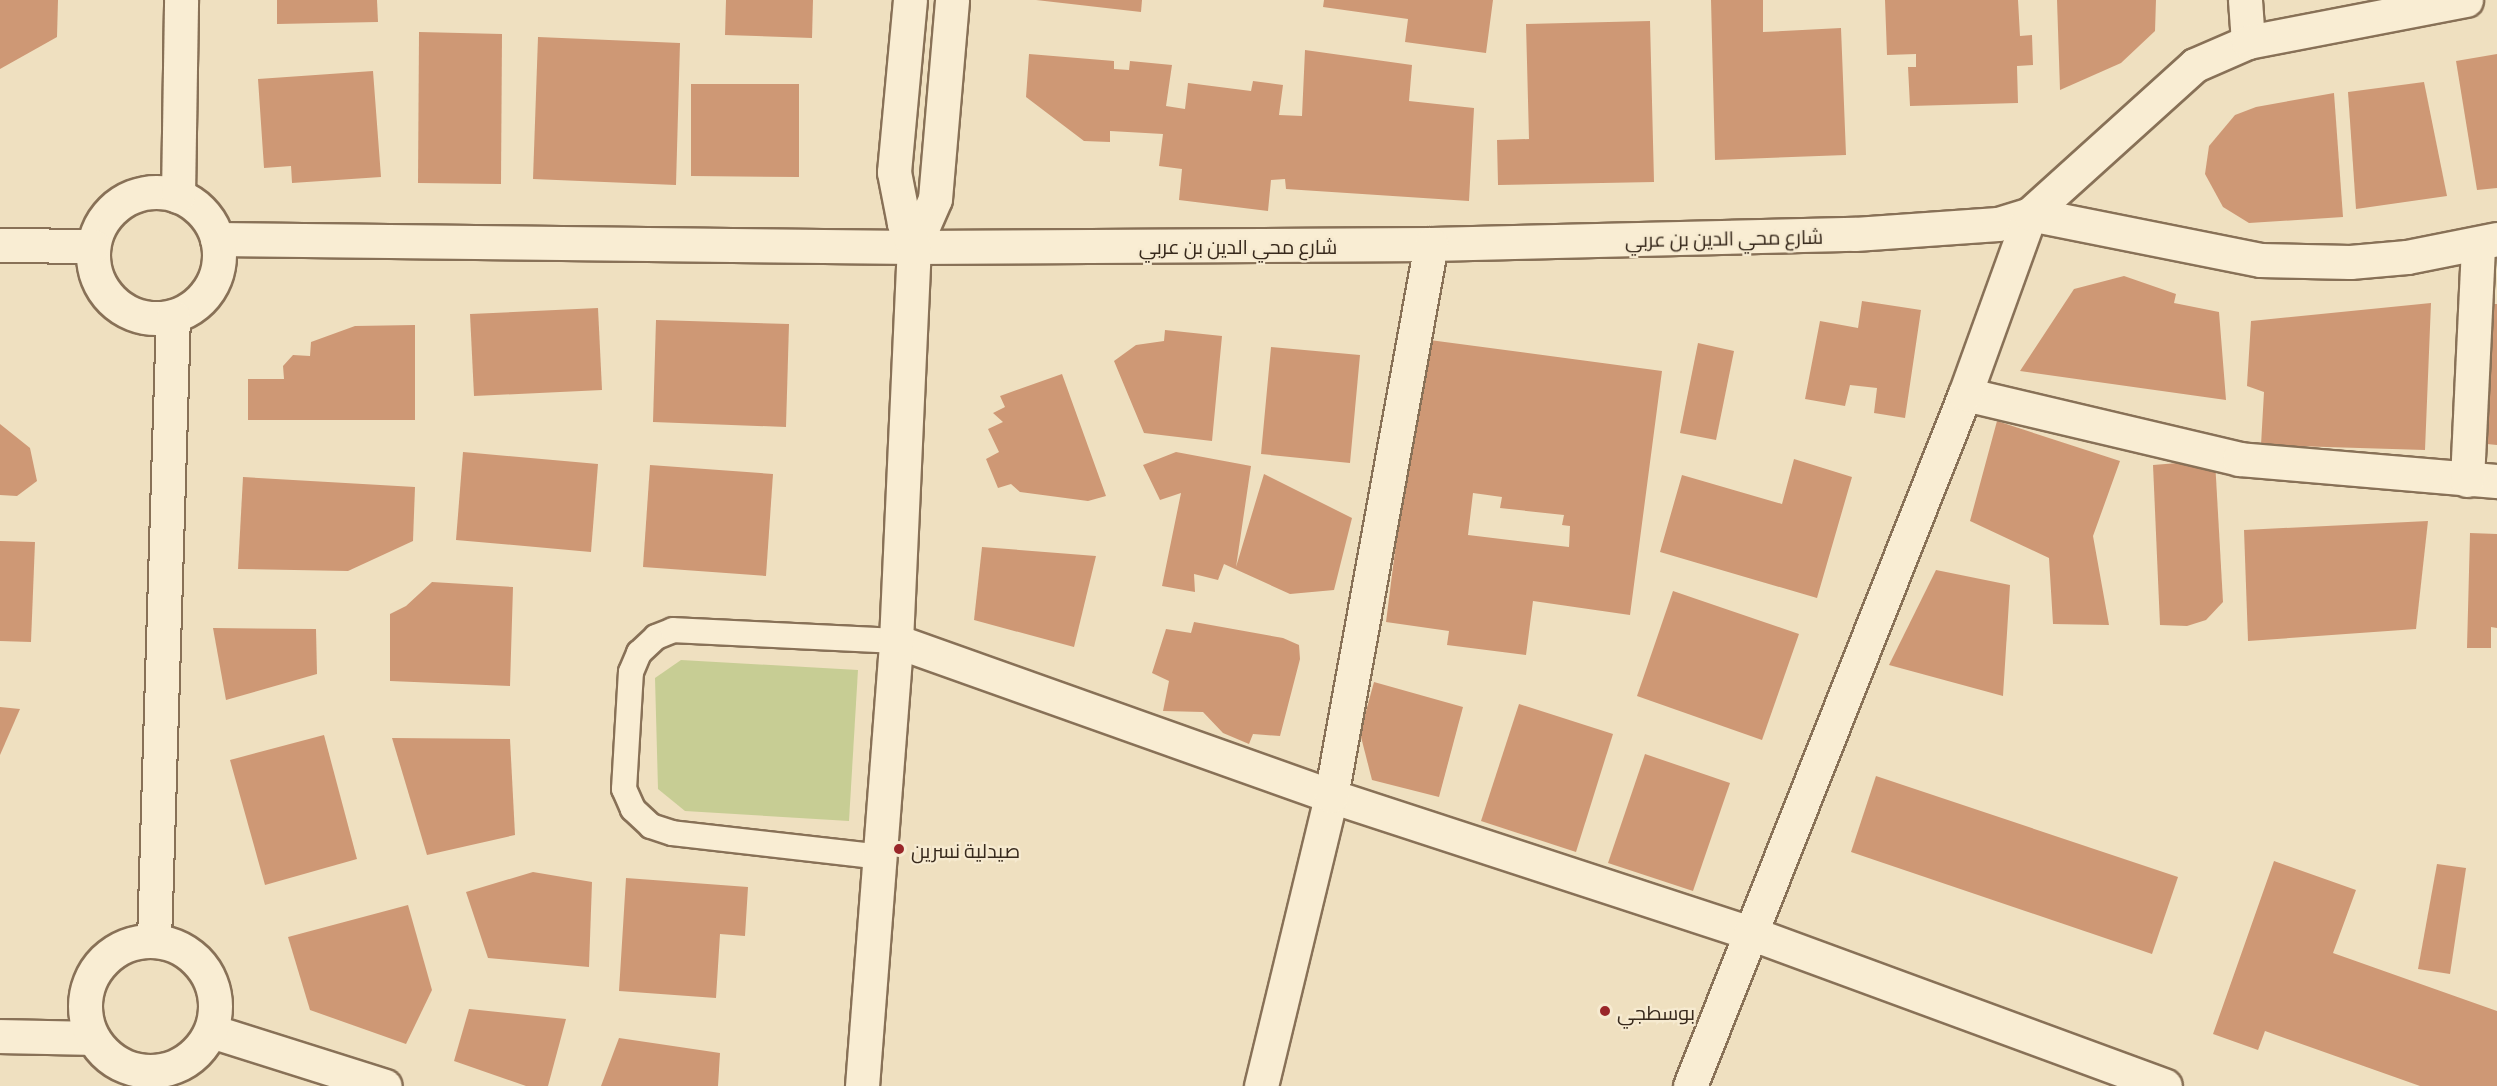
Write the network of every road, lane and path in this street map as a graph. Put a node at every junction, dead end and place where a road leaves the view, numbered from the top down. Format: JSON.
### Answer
{"nodes":[{"id":1,"x":181,"y":0,"type":"edge"},
{"id":2,"x":910,"y":0,"type":"edge"},
{"id":3,"x":952,"y":0,"type":"edge"},
{"id":4,"x":2245,"y":0,"type":"edge"},
{"id":5,"x":2466,"y":0,"type":"edge"},
{"id":6,"x":2248,"y":42,"type":"junction"},
{"id":7,"x":178,"y":196,"type":"junction"},
{"id":8,"x":2031,"y":214,"type":"junction"},
{"id":9,"x":217,"y":239,"type":"junction"},
{"id":10,"x":2487,"y":242,"type":"edge"},
{"id":11,"x":1431,"y":244,"type":"junction"},
{"id":12,"x":0,"y":245,"type":"edge"},
{"id":13,"x":93,"y":246,"type":"junction"},
{"id":14,"x":914,"y":247,"type":"junction"},
{"id":15,"x":173,"y":316,"type":"junction"},
{"id":16,"x":1965,"y":394,"type":"junction"},
{"id":17,"x":2482,"y":481,"type":"edge"},
{"id":18,"x":896,"y":641,"type":"junction"},
{"id":19,"x":1331,"y":796,"type":"junction"},
{"id":20,"x":882,"y":857,"type":"junction"},
{"id":21,"x":1750,"y":933,"type":"junction"},
{"id":22,"x":154,"y":940,"type":"junction"},
{"id":23,"x":211,"y":1031,"type":"junction"},
{"id":24,"x":0,"y":1036,"type":"edge"},
{"id":25,"x":92,"y":1038,"type":"junction"},
{"id":26,"x":165,"y":1078,"type":"edge"},
{"id":27,"x":2118,"y":1079,"type":"edge"},
{"id":28,"x":386,"y":1086,"type":"edge"},
{"id":29,"x":862,"y":1086,"type":"edge"},
{"id":30,"x":1260,"y":1086,"type":"edge"},
{"id":31,"x":1690,"y":1086,"type":"edge"},
{"id":32,"x":2164,"y":1086,"type":"edge"}],
"edges":[{"from":1,"to":7,"type":"street"},
{"from":2,"to":14,"type":"street"},
{"from":3,"to":14,"type":"street"},
{"from":4,"to":6,"type":"street"},
{"from":5,"to":6,"type":"street","name":"شارع محي الدين بن عربي"},
{"from":6,"to":8,"type":"street","name":"شارع محي الدين بن عربي"},
{"from":7,"to":9,"type":"street"},
{"from":7,"to":13,"type":"street"},
{"from":8,"to":10,"type":"street"},
{"from":8,"to":11,"type":"street","name":"شارع محي الدين بن عربي"},
{"from":8,"to":16,"type":"street"},
{"from":9,"to":14,"type":"street","name":"شارع محي الدين بن عربي"},
{"from":9,"to":15,"type":"street"},
{"from":10,"to":17,"type":"street"},
{"from":11,"to":14,"type":"street","name":"شارع محي الدين بن عربي"},
{"from":11,"to":19,"type":"street"},
{"from":12,"to":13,"type":"street"},
{"from":13,"to":15,"type":"street"},
{"from":14,"to":18,"type":"street"},
{"from":15,"to":22,"type":"street"},
{"from":16,"to":17,"type":"street"},
{"from":16,"to":21,"type":"street"},
{"from":18,"to":19,"type":"street"},
{"from":18,"to":20,"type":"street"},
{"from":18,"to":20,"type":"lane"},
{"from":19,"to":21,"type":"street"},
{"from":19,"to":30,"type":"street"},
{"from":20,"to":29,"type":"street"},
{"from":21,"to":27,"type":"street"},
{"from":21,"to":31,"type":"street"},
{"from":22,"to":23,"type":"street"},
{"from":22,"to":25,"type":"street"},
{"from":23,"to":26,"type":"street"},
{"from":23,"to":28,"type":"street"},
{"from":24,"to":25,"type":"street"},
{"from":25,"to":26,"type":"street"},
{"from":27,"to":32,"type":"street"}]}
